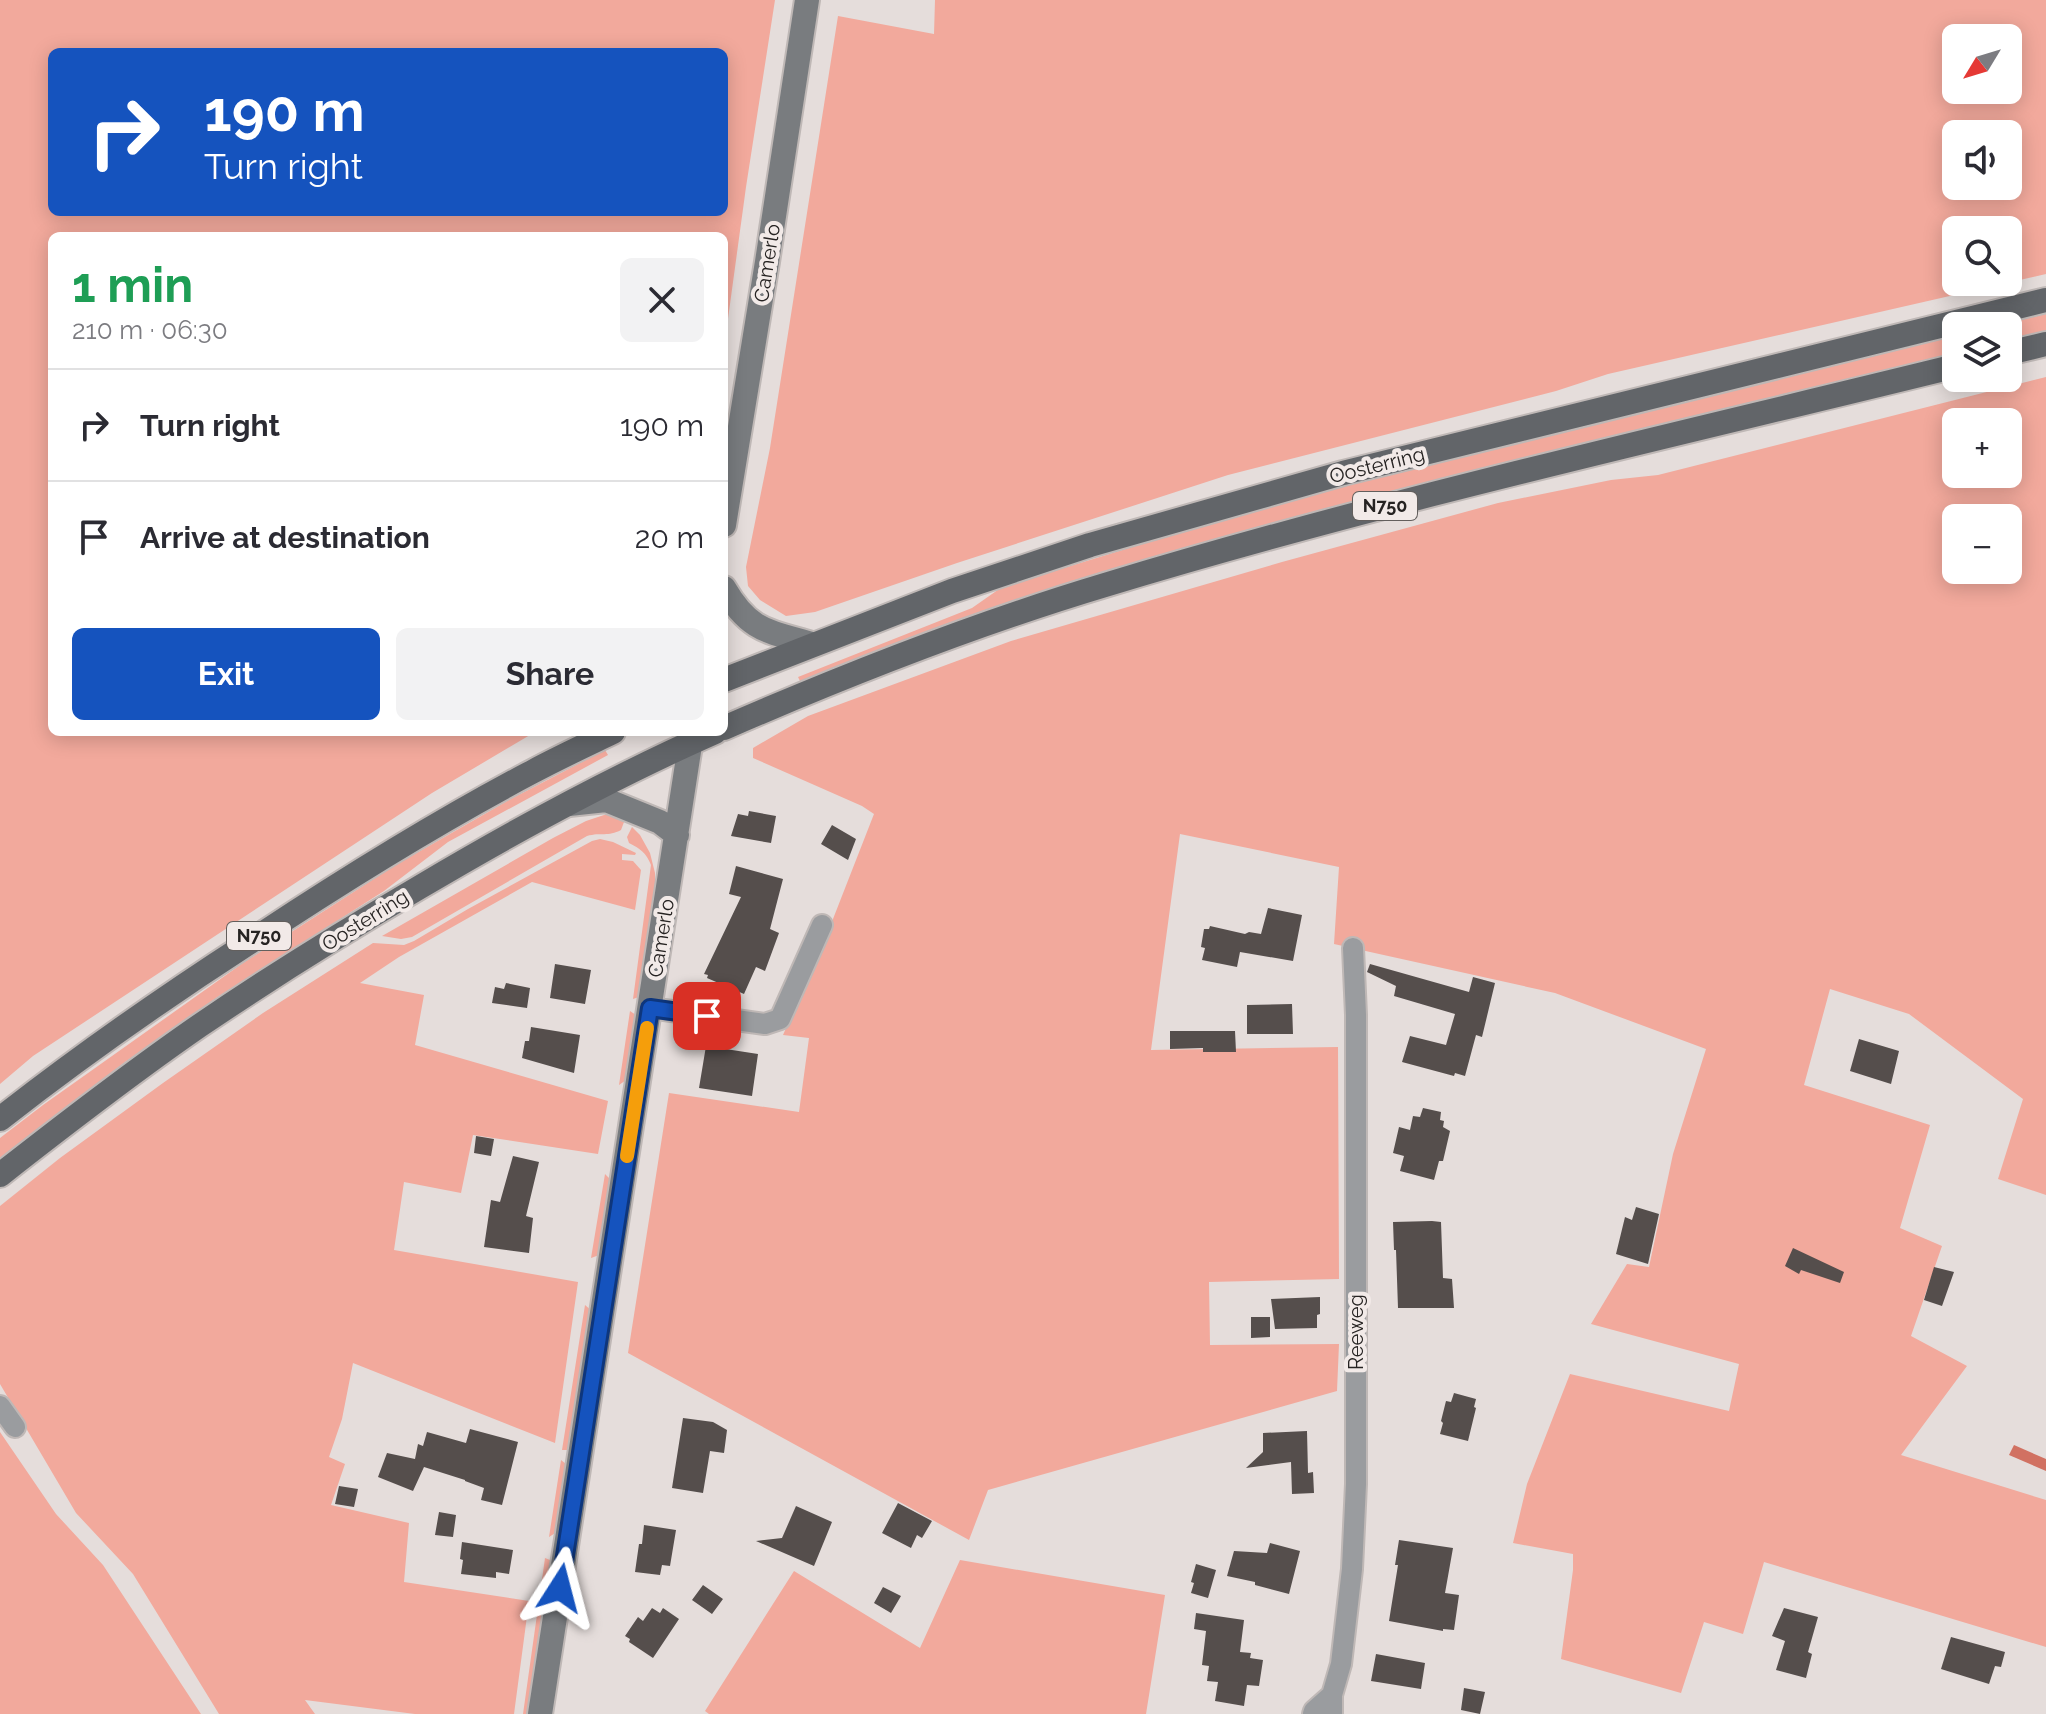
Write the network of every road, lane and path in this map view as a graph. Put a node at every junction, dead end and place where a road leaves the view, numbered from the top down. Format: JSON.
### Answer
{"nodes":[{"id":1,"x":807,"y":0,"type":"edge"},
{"id":2,"x":2046,"y":300,"type":"edge"},
{"id":3,"x":2046,"y":344,"type":"edge"},
{"id":4,"x":2022,"y":350,"type":"edge"},
{"id":5,"x":1942,"y":369,"type":"edge"},
{"id":6,"x":728,"y":501,"type":"edge"},
{"id":7,"x":728,"y":594,"type":"edge"},
{"id":8,"x":812,"y":644,"type":"junction"},
{"id":9,"x":728,"y":678,"type":"edge"},
{"id":10,"x":728,"y":726,"type":"edge"},
{"id":11,"x":605,"y":736,"type":"edge"},
{"id":12,"x":691,"y":737,"type":"edge"},
{"id":13,"x":565,"y":804,"type":"junction"},
{"id":14,"x":677,"y":835,"type":"junction"},
{"id":15,"x":822,"y":925,"type":"dead end"},
{"id":16,"x":1353,"y":948,"type":"dead end"},
{"id":17,"x":650,"y":1008,"type":"junction"},
{"id":18,"x":0,"y":1119,"type":"edge"},
{"id":19,"x":0,"y":1175,"type":"edge"},
{"id":20,"x":0,"y":1406,"type":"edge"},
{"id":21,"x":15,"y":1427,"type":"dead end"},
{"id":22,"x":1332,"y":1705,"type":"edge"},
{"id":23,"x":540,"y":1714,"type":"edge"},
{"id":24,"x":1313,"y":1714,"type":"edge"}],
"edges":[{"from":1,"to":6,"type":"main road","name":"Camerlo"},
{"from":2,"to":8,"type":"main road","name":"Oosterring","number":"N750"},
{"from":3,"to":4,"type":"main road"},
{"from":5,"to":10,"type":"main road","name":"Oosterring","number":"N750"},
{"from":7,"to":8,"type":"main road"},
{"from":8,"to":9,"type":"main road","name":"Oosterring","number":"N750"},
{"from":11,"to":18,"type":"main road","number":"N750"},
{"from":12,"to":13,"type":"main road","name":"Oosterring","number":"N750"},
{"from":12,"to":14,"type":"main road","name":"Camerlo"},
{"from":13,"to":14,"type":"main road"},
{"from":13,"to":19,"type":"main road","name":"Oosterring","number":"N750"},
{"from":14,"to":17,"type":"main road","name":"Camerlo"},
{"from":15,"to":17,"type":"street"},
{"from":16,"to":22,"type":"street","name":"Reeweg"},
{"from":17,"to":23,"type":"main road","name":"Camerlo"},
{"from":20,"to":21,"type":"street"},
{"from":22,"to":24,"type":"street"}]}
